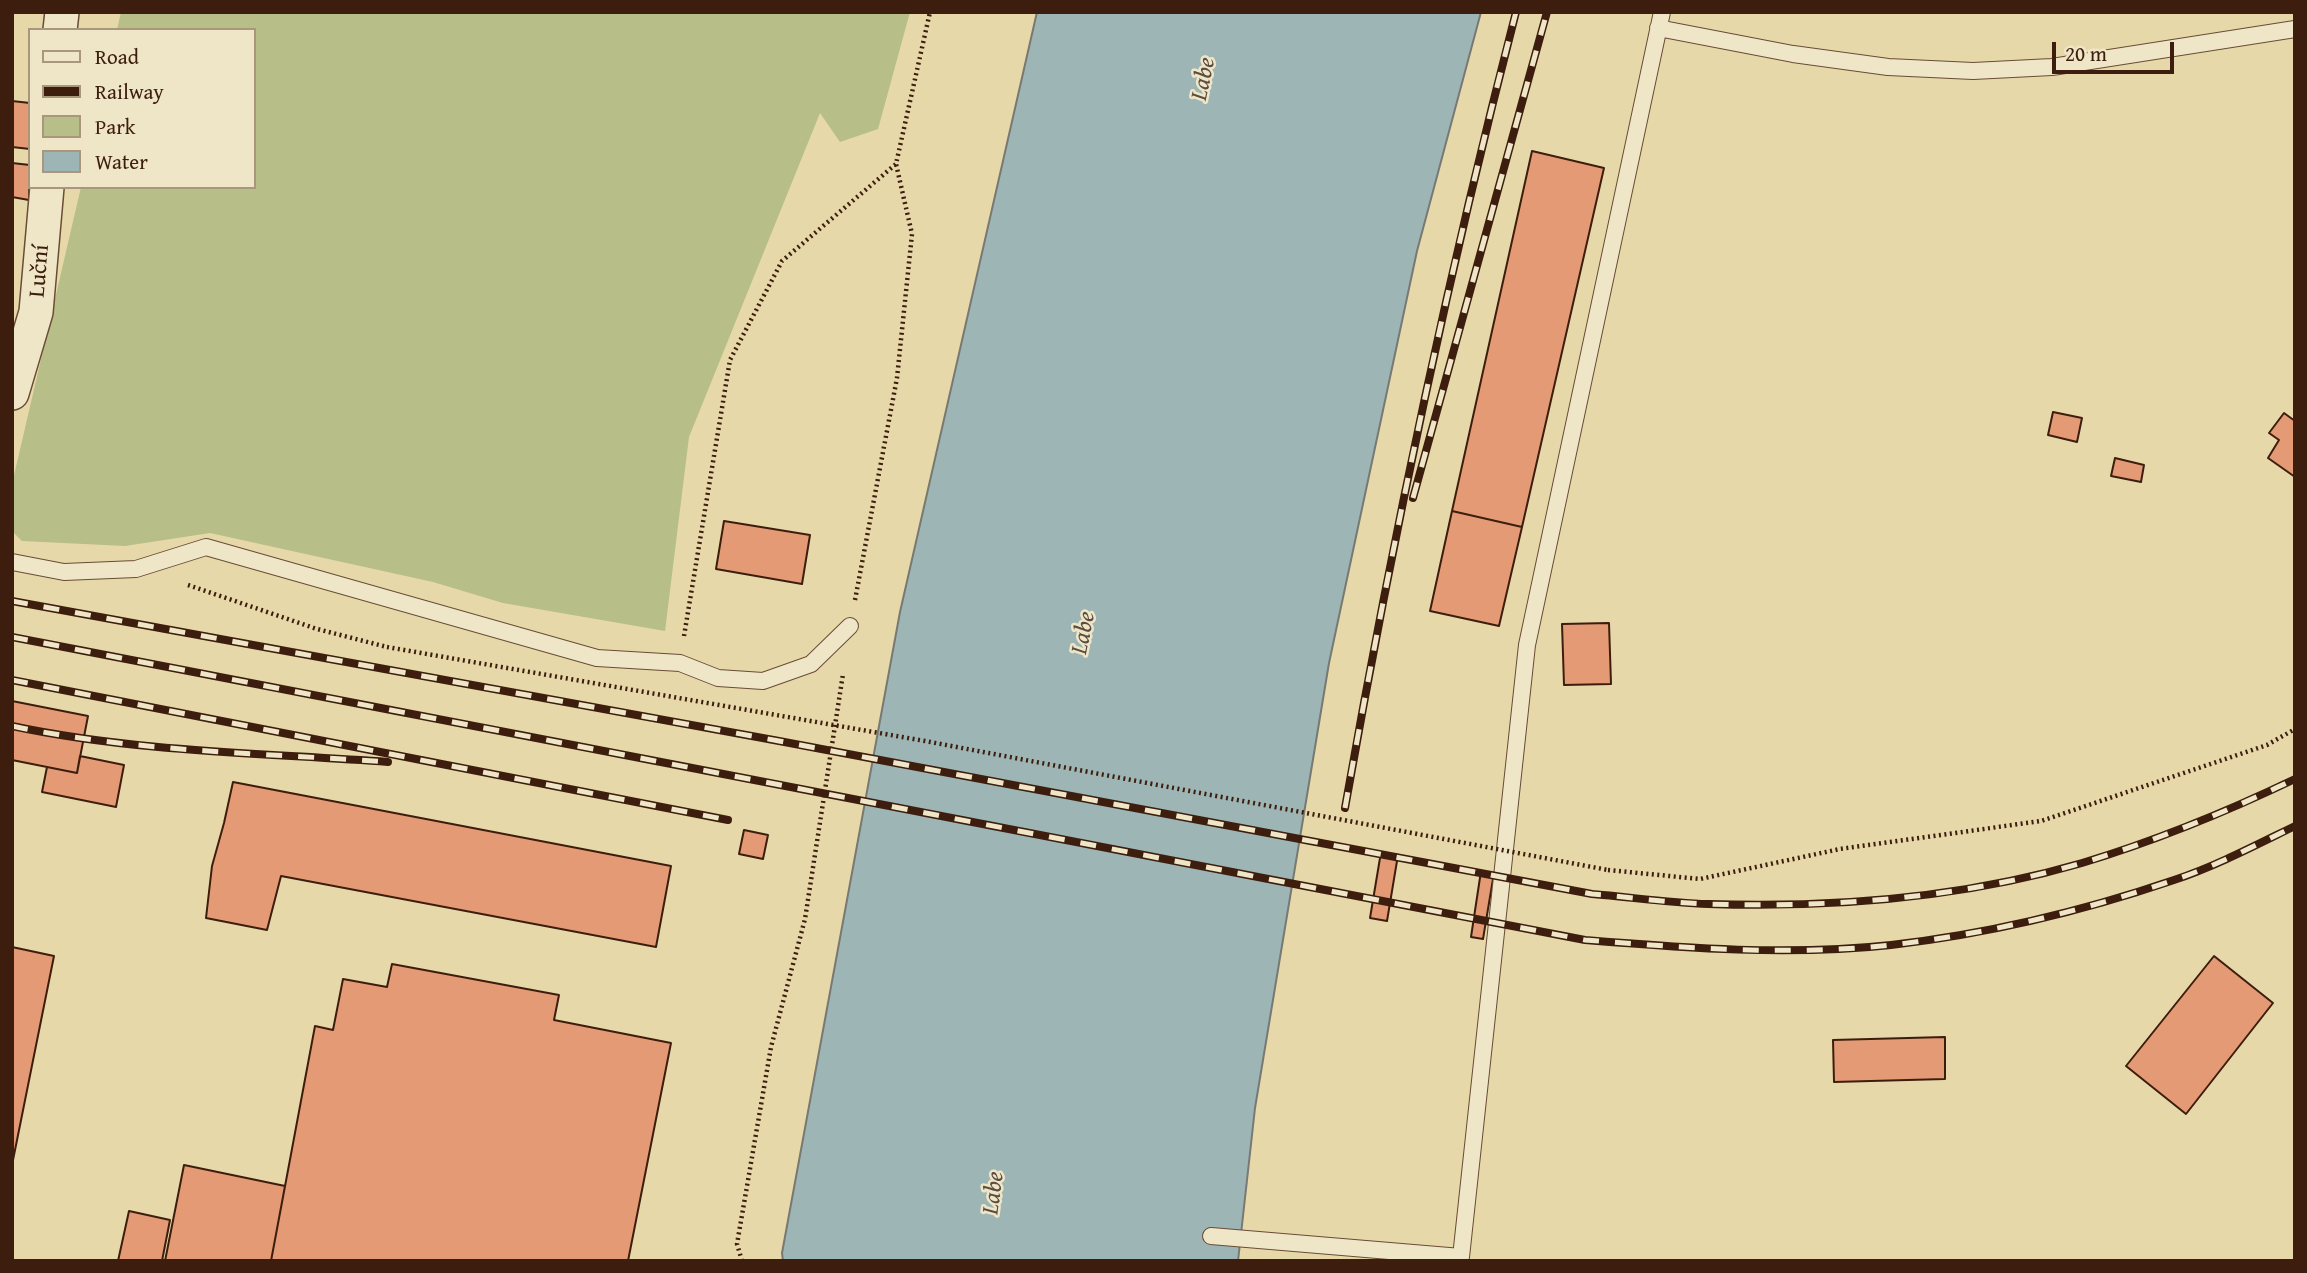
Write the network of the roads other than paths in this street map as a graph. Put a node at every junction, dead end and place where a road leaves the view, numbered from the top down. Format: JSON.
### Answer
{"nodes":[{"id":1,"x":1660,"y":20,"type":"edge"},
{"id":2,"x":2295,"y":29,"type":"edge"},
{"id":3,"x":47,"y":189,"type":"edge"},
{"id":4,"x":12,"y":393,"type":"edge"},
{"id":5,"x":12,"y":562,"type":"edge"},
{"id":6,"x":850,"y":626,"type":"dead end"},
{"id":7,"x":1211,"y":1236,"type":"dead end"},
{"id":8,"x":1461,"y":1259,"type":"edge"}],
"edges":[{"from":1,"to":2,"type":"lane"},
{"from":1,"to":8,"type":"lane"},
{"from":3,"to":4,"type":"street","name":"Luční"},
{"from":5,"to":6,"type":"lane"},
{"from":7,"to":8,"type":"lane"}]}
